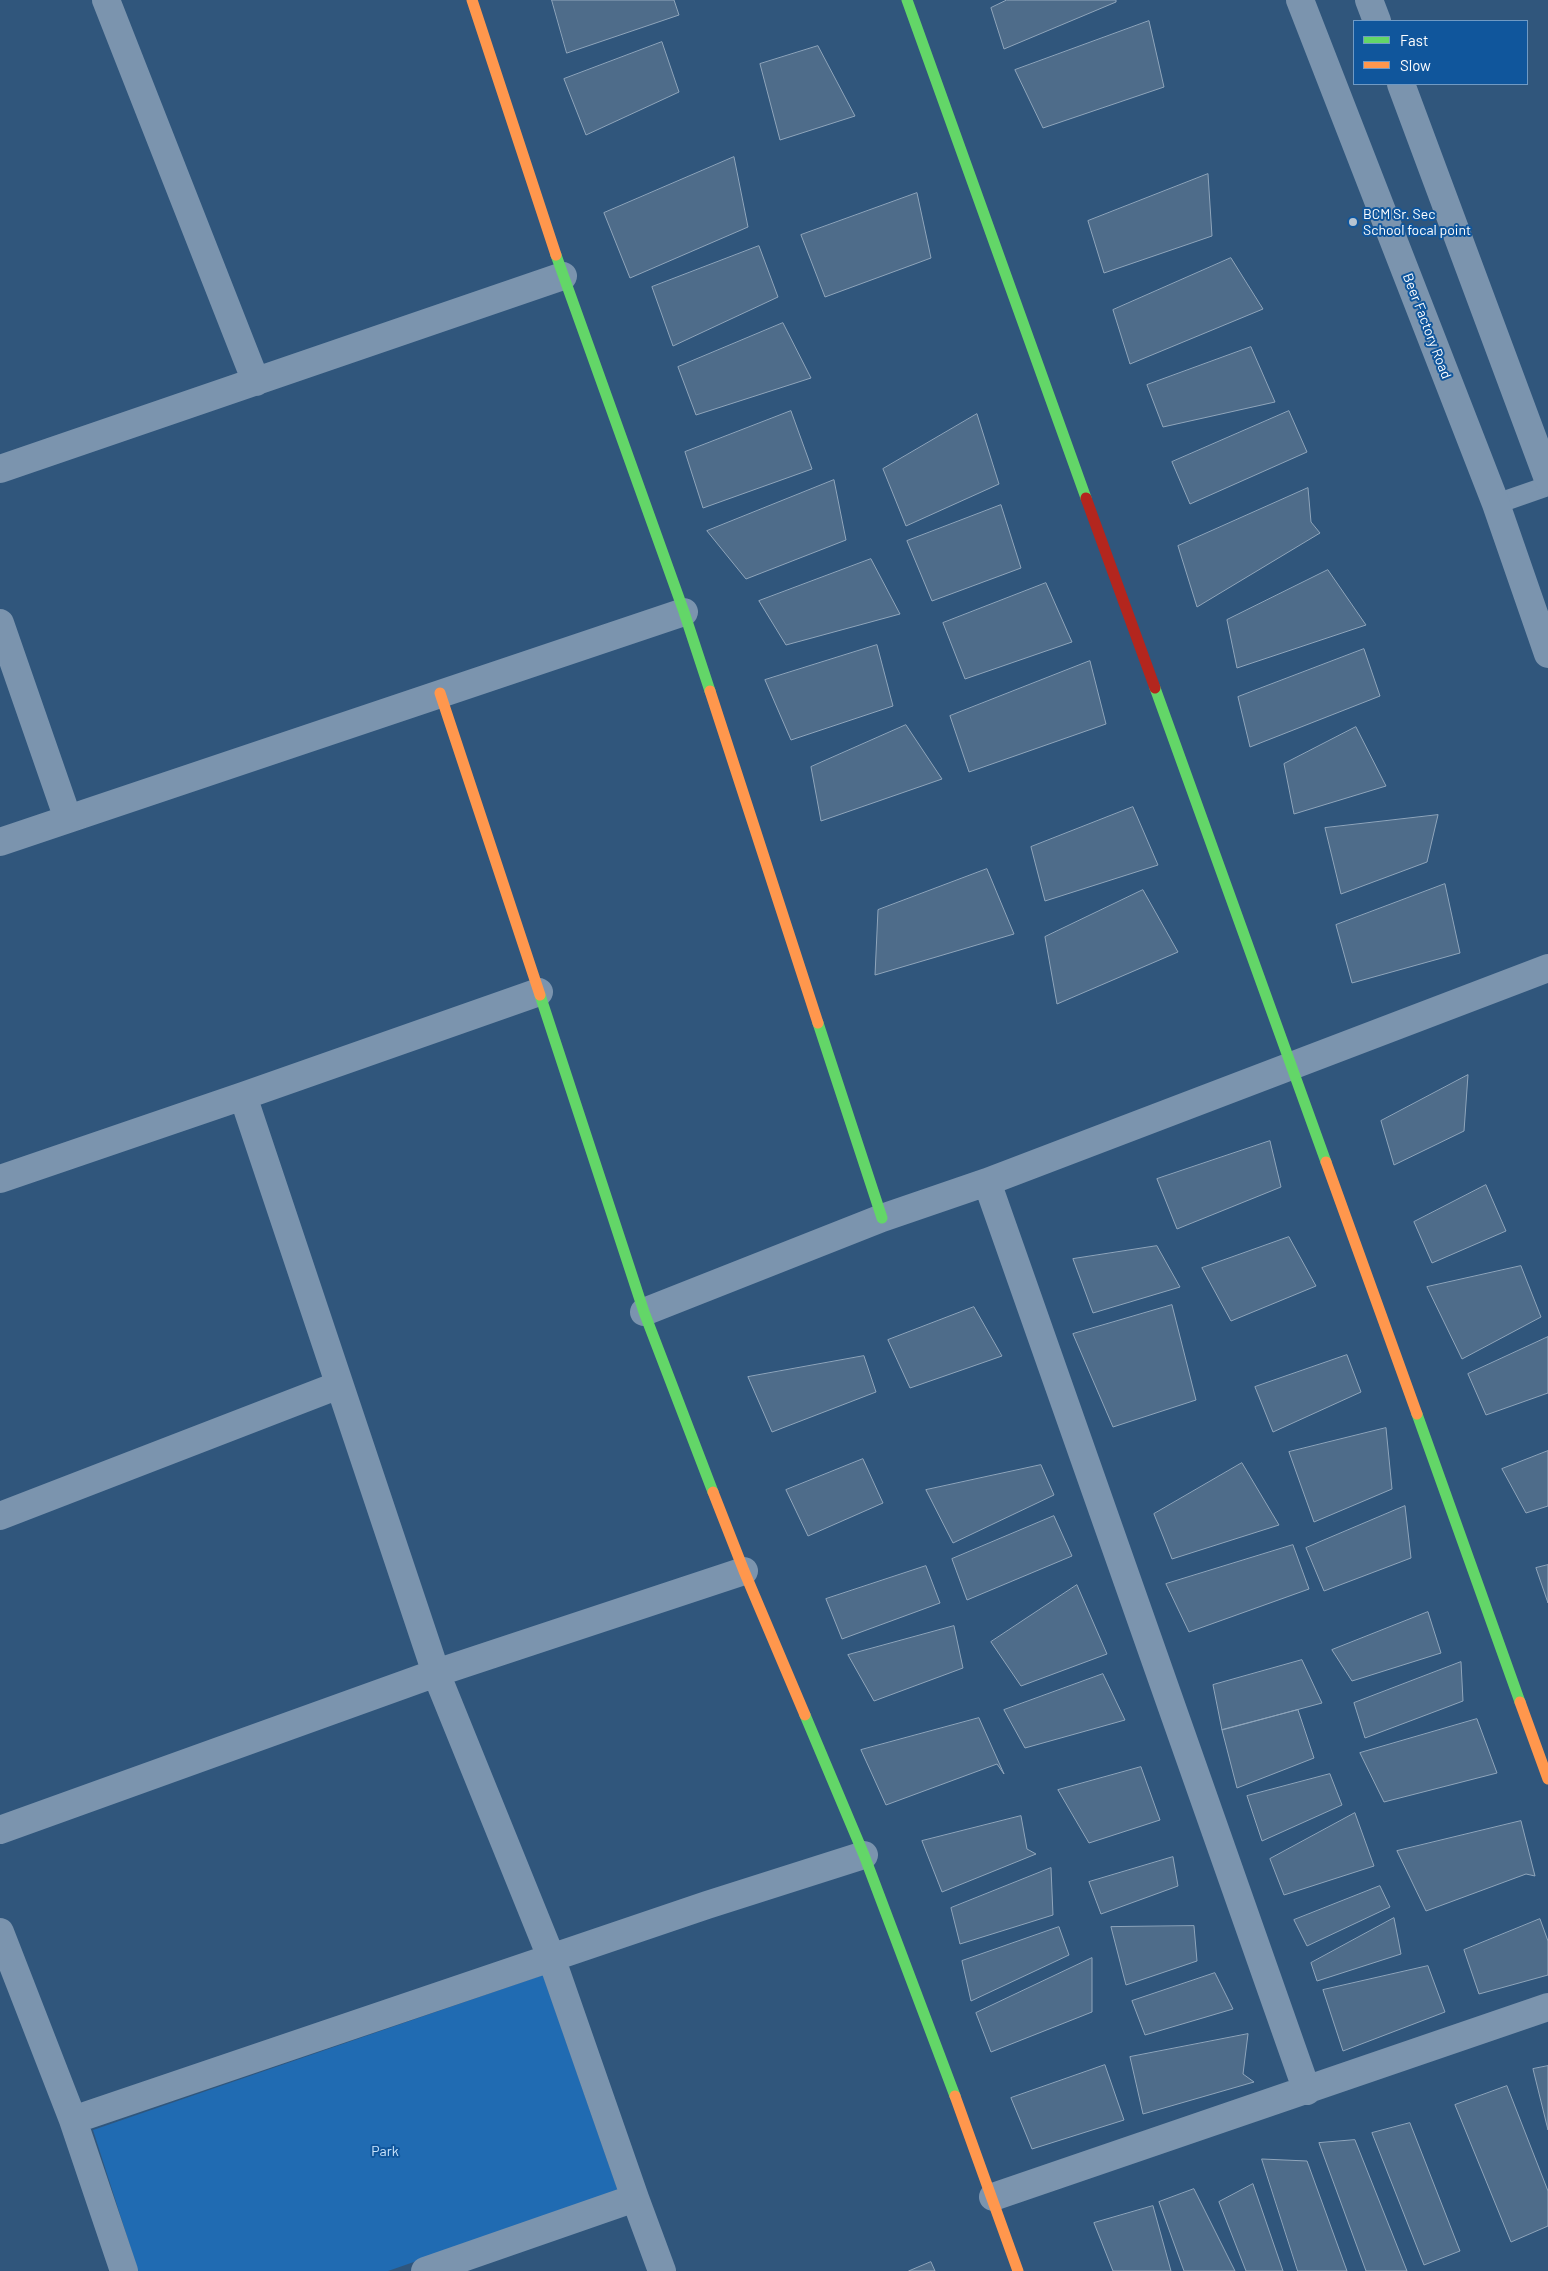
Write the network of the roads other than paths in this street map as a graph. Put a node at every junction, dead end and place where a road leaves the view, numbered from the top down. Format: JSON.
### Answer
{"nodes":[{"id":1,"x":106,"y":0,"type":"edge"},
{"id":2,"x":472,"y":0,"type":"edge"},
{"id":3,"x":907,"y":0,"type":"edge"},
{"id":4,"x":1300,"y":0,"type":"edge"},
{"id":5,"x":1369,"y":0,"type":"edge"},
{"id":6,"x":1377,"y":20,"type":"edge"},
{"id":7,"x":1400,"y":85,"type":"edge"},
{"id":8,"x":563,"y":276,"type":"junction"},
{"id":9,"x":256,"y":382,"type":"junction"},
{"id":10,"x":0,"y":469,"type":"edge"},
{"id":11,"x":1548,"y":479,"type":"edge"},
{"id":12,"x":1548,"y":486,"type":"edge"},
{"id":13,"x":1496,"y":504,"type":"junction"},
{"id":14,"x":684,"y":612,"type":"junction"},
{"id":15,"x":0,"y":623,"type":"edge"},
{"id":16,"x":1548,"y":654,"type":"edge"},
{"id":17,"x":440,"y":693,"type":"junction"},
{"id":18,"x":68,"y":819,"type":"junction"},
{"id":19,"x":0,"y":842,"type":"edge"},
{"id":20,"x":1548,"y":968,"type":"edge"},
{"id":21,"x":539,"y":992,"type":"junction"},
{"id":22,"x":1291,"y":1065,"type":"junction"},
{"id":23,"x":243,"y":1096,"type":"junction"},
{"id":24,"x":0,"y":1178,"type":"edge"},
{"id":25,"x":987,"y":1182,"type":"junction"},
{"id":26,"x":882,"y":1218,"type":"junction"},
{"id":27,"x":644,"y":1312,"type":"junction"},
{"id":28,"x":339,"y":1385,"type":"junction"},
{"id":29,"x":0,"y":1516,"type":"edge"},
{"id":30,"x":744,"y":1572,"type":"junction"},
{"id":31,"x":436,"y":1673,"type":"junction"},
{"id":32,"x":1548,"y":1778,"type":"edge"},
{"id":33,"x":0,"y":1830,"type":"edge"},
{"id":34,"x":864,"y":1855,"type":"junction"},
{"id":35,"x":0,"y":1932,"type":"edge"},
{"id":36,"x":551,"y":1957,"type":"junction"},
{"id":37,"x":1548,"y":2007,"type":"edge"},
{"id":38,"x":1307,"y":2091,"type":"junction"},
{"id":39,"x":73,"y":2120,"type":"junction"},
{"id":40,"x":993,"y":2197,"type":"junction"},
{"id":41,"x":634,"y":2198,"type":"junction"},
{"id":42,"x":124,"y":2271,"type":"edge"},
{"id":43,"x":425,"y":2271,"type":"edge"},
{"id":44,"x":662,"y":2271,"type":"edge"},
{"id":45,"x":1018,"y":2271,"type":"edge"}],
"edges":[{"from":1,"to":9,"type":"street"},
{"from":2,"to":8,"type":"street"},
{"from":3,"to":22,"type":"street"},
{"from":4,"to":13,"type":"street","name":"Beer Factory Road"},
{"from":5,"to":6,"type":"street"},
{"from":7,"to":11,"type":"street"},
{"from":8,"to":9,"type":"street"},
{"from":8,"to":14,"type":"street"},
{"from":9,"to":10,"type":"street"},
{"from":12,"to":13,"type":"lane"},
{"from":13,"to":16,"type":"street","name":"Beer Factory Road"},
{"from":14,"to":17,"type":"street"},
{"from":14,"to":26,"type":"street"},
{"from":15,"to":18,"type":"street"},
{"from":17,"to":18,"type":"street"},
{"from":17,"to":21,"type":"street"},
{"from":18,"to":19,"type":"street"},
{"from":20,"to":22,"type":"street"},
{"from":21,"to":23,"type":"street"},
{"from":21,"to":27,"type":"street"},
{"from":22,"to":25,"type":"street"},
{"from":22,"to":32,"type":"street"},
{"from":23,"to":24,"type":"street"},
{"from":23,"to":28,"type":"street"},
{"from":25,"to":26,"type":"street"},
{"from":25,"to":38,"type":"street"},
{"from":26,"to":27,"type":"street"},
{"from":27,"to":30,"type":"street"},
{"from":28,"to":29,"type":"street"},
{"from":28,"to":31,"type":"street"},
{"from":30,"to":31,"type":"street"},
{"from":30,"to":34,"type":"street"},
{"from":31,"to":33,"type":"street"},
{"from":31,"to":36,"type":"street"},
{"from":34,"to":36,"type":"street"},
{"from":34,"to":40,"type":"street"},
{"from":35,"to":39,"type":"street"},
{"from":36,"to":39,"type":"street"},
{"from":36,"to":41,"type":"street"},
{"from":37,"to":38,"type":"street"},
{"from":38,"to":40,"type":"street"},
{"from":39,"to":42,"type":"street"},
{"from":40,"to":45,"type":"street"},
{"from":41,"to":43,"type":"street"},
{"from":41,"to":44,"type":"street"}]}
